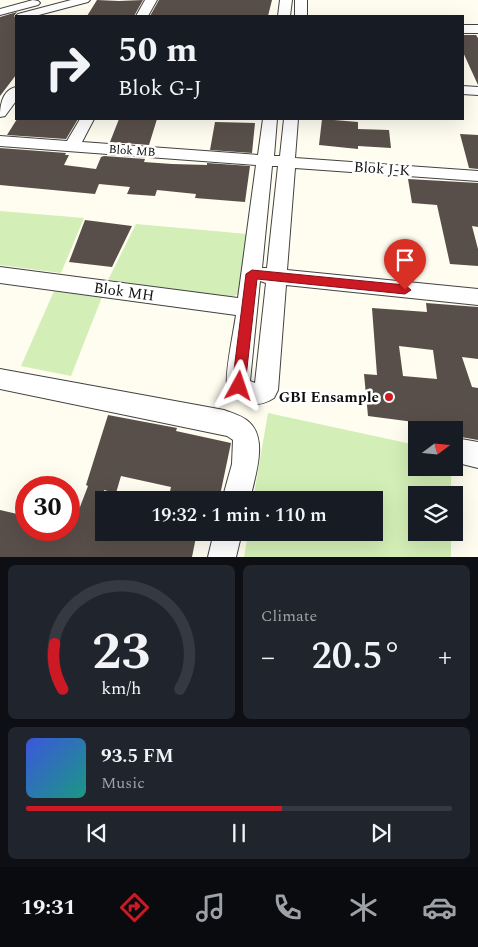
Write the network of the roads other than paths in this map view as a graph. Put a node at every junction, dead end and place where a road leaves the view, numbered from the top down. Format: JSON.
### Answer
{"nodes":[{"id":1,"x":7,"y":0,"type":"edge"},
{"id":2,"x":48,"y":0,"type":"edge"},
{"id":3,"x":151,"y":0,"type":"edge"},
{"id":4,"x":286,"y":0,"type":"edge"},
{"id":5,"x":301,"y":0,"type":"edge"},
{"id":6,"x":82,"y":1,"type":"edge"},
{"id":7,"x":0,"y":7,"type":"edge"},
{"id":8,"x":0,"y":12,"type":"edge"},
{"id":9,"x":26,"y":15,"type":"edge"},
{"id":10,"x":70,"y":15,"type":"edge"},
{"id":11,"x":143,"y":15,"type":"edge"},
{"id":12,"x":284,"y":15,"type":"edge"},
{"id":13,"x":301,"y":15,"type":"edge"},
{"id":14,"x":15,"y":18,"type":"edge"},
{"id":15,"x":0,"y":22,"type":"edge"},
{"id":16,"x":464,"y":28,"type":"edge"},
{"id":17,"x":478,"y":29,"type":"edge"},
{"id":18,"x":464,"y":90,"type":"edge"},
{"id":19,"x":478,"y":91,"type":"edge"},
{"id":20,"x":15,"y":92,"type":"edge"},
{"id":21,"x":0,"y":113,"type":"edge"},
{"id":22,"x":86,"y":120,"type":"edge"},
{"id":23,"x":270,"y":120,"type":"edge"},
{"id":24,"x":290,"y":120,"type":"edge"},
{"id":25,"x":0,"y":141,"type":"edge"},
{"id":26,"x":72,"y":146,"type":"junction"},
{"id":27,"x":265,"y":161,"type":"junction"},
{"id":28,"x":287,"y":163,"type":"junction"},
{"id":29,"x":478,"y":176,"type":"edge"},
{"id":30,"x":252,"y":274,"type":"junction"},
{"id":31,"x":0,"y":275,"type":"edge"},
{"id":32,"x":276,"y":277,"type":"junction"},
{"id":33,"x":478,"y":297,"type":"edge"},
{"id":34,"x":248,"y":308,"type":"junction"},
{"id":35,"x":0,"y":379,"type":"edge"},
{"id":36,"x":238,"y":491,"type":"edge"},
{"id":37,"x":226,"y":541,"type":"edge"},
{"id":38,"x":222,"y":557,"type":"edge"}],
"edges":[{"from":1,"to":7,"type":"street"},
{"from":2,"to":8,"type":"street"},
{"from":3,"to":11,"type":"street"},
{"from":4,"to":12,"type":"street"},
{"from":5,"to":13,"type":"street"},
{"from":6,"to":9,"type":"street"},
{"from":6,"to":10,"type":"street"},
{"from":14,"to":15,"type":"street"},
{"from":16,"to":17,"type":"street"},
{"from":18,"to":19,"type":"street"},
{"from":20,"to":21,"type":"street"},
{"from":22,"to":26,"type":"street"},
{"from":23,"to":27,"type":"street"},
{"from":24,"to":28,"type":"street"},
{"from":25,"to":26,"type":"street","name":"Blok MB"},
{"from":26,"to":27,"type":"street","name":"Blok MB"},
{"from":27,"to":28,"type":"street","name":"Blok MB"},
{"from":27,"to":30,"type":"street"},
{"from":28,"to":29,"type":"street","name":"Blok J-K"},
{"from":28,"to":32,"type":"street"},
{"from":30,"to":32,"type":"street"},
{"from":30,"to":34,"type":"street"},
{"from":31,"to":34,"type":"street","name":"Blok MH"},
{"from":32,"to":33,"type":"street"},
{"from":32,"to":34,"type":"street"},
{"from":35,"to":36,"type":"street"},
{"from":37,"to":38,"type":"street"}]}
